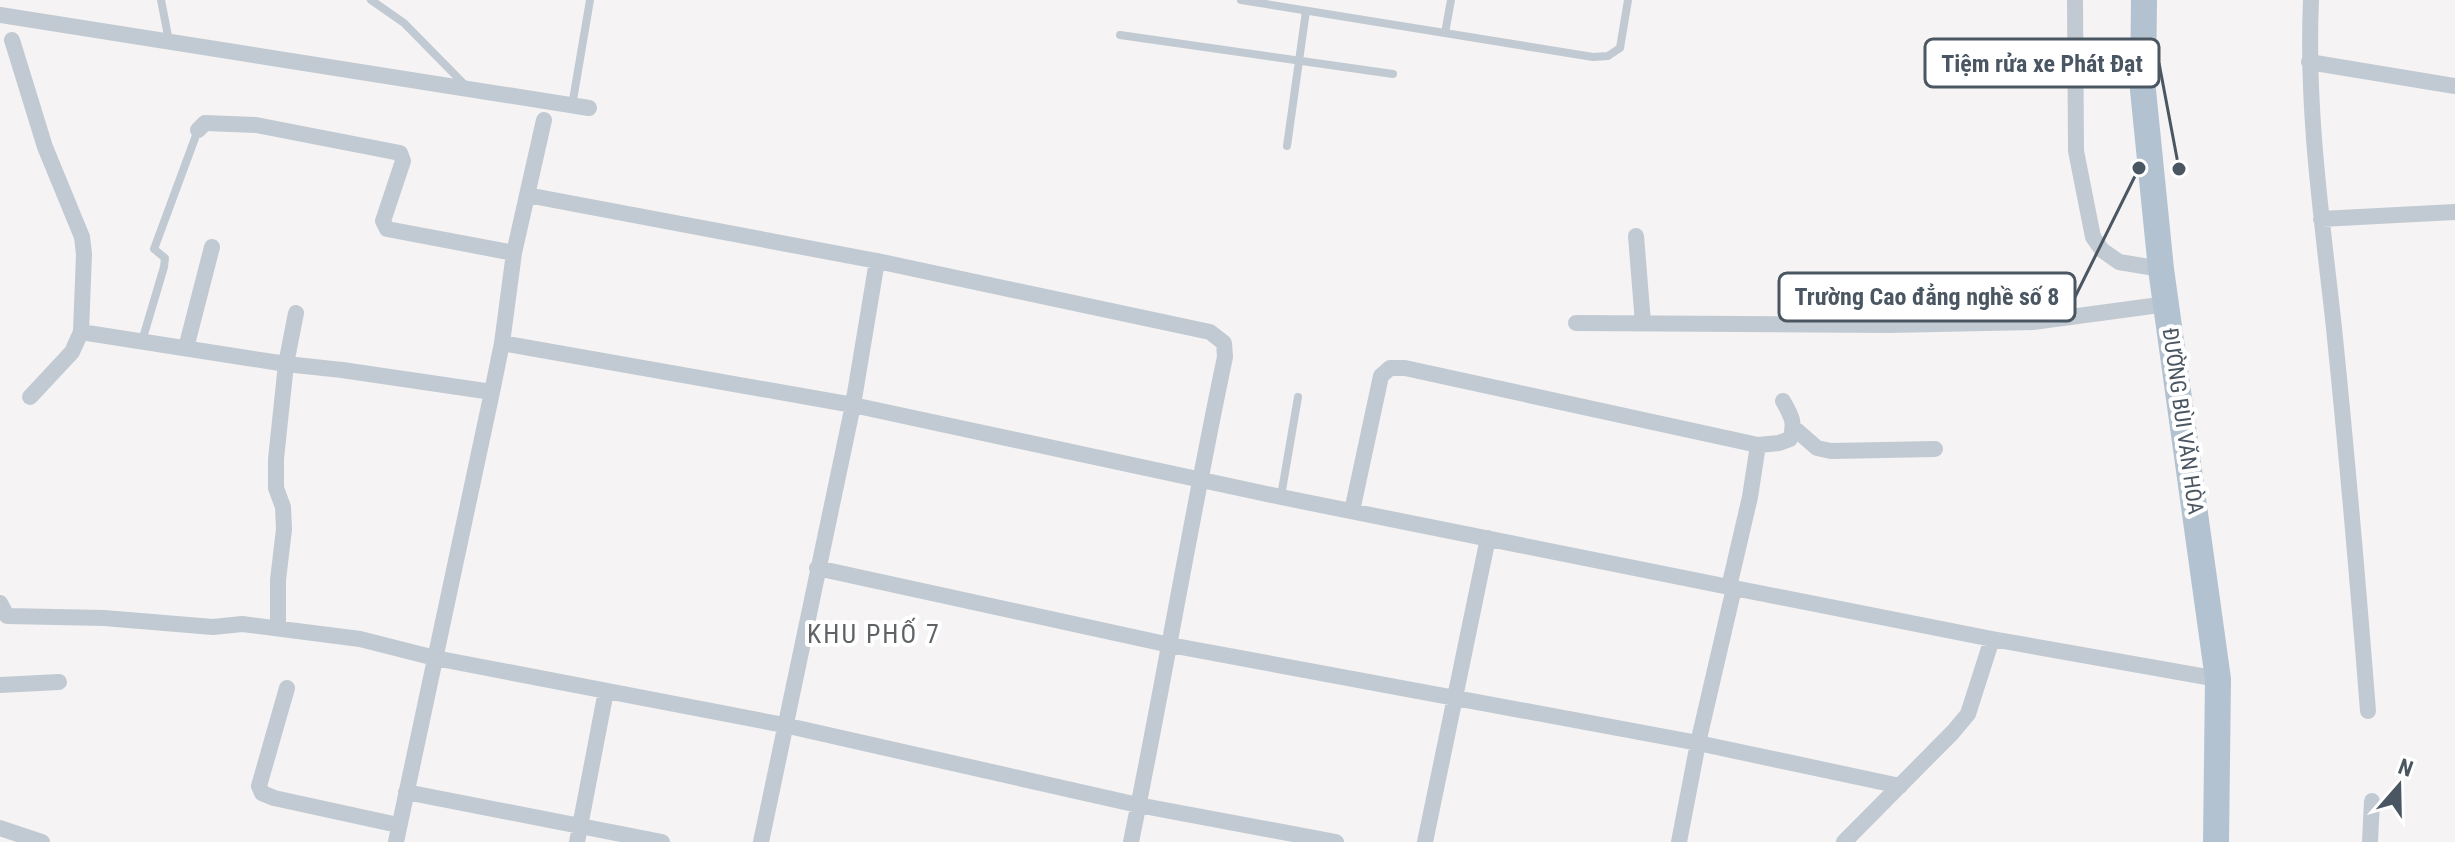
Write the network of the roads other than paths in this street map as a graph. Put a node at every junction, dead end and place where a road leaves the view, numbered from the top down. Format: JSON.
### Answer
{"nodes":[{"id":1,"x":161,"y":0,"type":"edge"},
{"id":2,"x":371,"y":0,"type":"edge"},
{"id":3,"x":590,"y":0,"type":"edge"},
{"id":4,"x":1241,"y":0,"type":"edge"},
{"id":5,"x":1451,"y":0,"type":"edge"},
{"id":6,"x":1628,"y":0,"type":"edge"},
{"id":7,"x":2075,"y":0,"type":"edge"},
{"id":8,"x":2144,"y":0,"type":"edge"},
{"id":9,"x":2311,"y":0,"type":"edge"},
{"id":10,"x":1306,"y":11,"type":"junction"},
{"id":11,"x":0,"y":15,"type":"edge"},
{"id":12,"x":1445,"y":33,"type":"junction"},
{"id":13,"x":1120,"y":35,"type":"dead end"},
{"id":14,"x":12,"y":40,"type":"dead end"},
{"id":15,"x":169,"y":41,"type":"junction"},
{"id":16,"x":1298,"y":60,"type":"junction"},
{"id":17,"x":2309,"y":62,"type":"junction"},
{"id":18,"x":1393,"y":74,"type":"dead end"},
{"id":19,"x":2455,"y":86,"type":"edge"},
{"id":20,"x":469,"y":89,"type":"junction"},
{"id":21,"x":581,"y":107,"type":"joint"},
{"id":22,"x":544,"y":120,"type":"dead end"},
{"id":23,"x":198,"y":130,"type":"joint"},
{"id":24,"x":1287,"y":146,"type":"dead end"},
{"id":25,"x":527,"y":195,"type":"junction"},
{"id":26,"x":2455,"y":212,"type":"edge"},
{"id":27,"x":2321,"y":219,"type":"junction"},
{"id":28,"x":1636,"y":236,"type":"dead end"},
{"id":29,"x":212,"y":247,"type":"dead end"},
{"id":30,"x":514,"y":253,"type":"junction"},
{"id":31,"x":877,"y":261,"type":"junction"},
{"id":32,"x":2161,"y":269,"type":"junction"},
{"id":33,"x":2167,"y":304,"type":"junction"},
{"id":34,"x":296,"y":313,"type":"dead end"},
{"id":35,"x":1576,"y":323,"type":"dead end"},
{"id":36,"x":1643,"y":323,"type":"junction"},
{"id":37,"x":81,"y":332,"type":"junction"},
{"id":38,"x":142,"y":341,"type":"junction"},
{"id":39,"x":502,"y":343,"type":"junction"},
{"id":40,"x":186,"y":348,"type":"junction"},
{"id":41,"x":286,"y":364,"type":"junction"},
{"id":42,"x":492,"y":392,"type":"junction"},
{"id":43,"x":30,"y":397,"type":"dead end"},
{"id":44,"x":1298,"y":397,"type":"dead end"},
{"id":45,"x":1783,"y":401,"type":"dead end"},
{"id":46,"x":853,"y":405,"type":"junction"},
{"id":47,"x":1794,"y":428,"type":"junction"},
{"id":48,"x":1758,"y":445,"type":"junction"},
{"id":49,"x":1935,"y":449,"type":"dead end"},
{"id":50,"x":1199,"y":480,"type":"junction"},
{"id":51,"x":1281,"y":497,"type":"junction"},
{"id":52,"x":1352,"y":511,"type":"junction"},
{"id":53,"x":1488,"y":538,"type":"junction"},
{"id":54,"x":817,"y":568,"type":"junction"},
{"id":55,"x":1732,"y":588,"type":"junction"},
{"id":56,"x":0,"y":603,"type":"edge"},
{"id":57,"x":278,"y":628,"type":"junction"},
{"id":58,"x":1992,"y":639,"type":"junction"},
{"id":59,"x":1170,"y":645,"type":"junction"},
{"id":60,"x":435,"y":658,"type":"junction"},
{"id":61,"x":2218,"y":679,"type":"junction"},
{"id":62,"x":59,"y":682,"type":"dead end"},
{"id":63,"x":0,"y":685,"type":"edge"},
{"id":64,"x":287,"y":688,"type":"dead end"},
{"id":65,"x":606,"y":691,"type":"junction"},
{"id":66,"x":1453,"y":699,"type":"junction"},
{"id":67,"x":2368,"y":711,"type":"dead end"},
{"id":68,"x":784,"y":725,"type":"junction"},
{"id":69,"x":1698,"y":743,"type":"junction"},
{"id":70,"x":1900,"y":786,"type":"junction"},
{"id":71,"x":406,"y":792,"type":"junction"},
{"id":72,"x":2372,"y":801,"type":"dead end"},
{"id":73,"x":1138,"y":805,"type":"junction"},
{"id":74,"x":0,"y":828,"type":"edge"},
{"id":75,"x":397,"y":834,"type":"edge"},
{"id":76,"x":579,"y":834,"type":"edge"},
{"id":77,"x":42,"y":842,"type":"edge"},
{"id":78,"x":662,"y":842,"type":"edge"},
{"id":79,"x":761,"y":842,"type":"edge"},
{"id":80,"x":1131,"y":842,"type":"edge"},
{"id":81,"x":1336,"y":842,"type":"edge"},
{"id":82,"x":1425,"y":842,"type":"edge"},
{"id":83,"x":1679,"y":842,"type":"edge"},
{"id":84,"x":1844,"y":842,"type":"edge"},
{"id":85,"x":2216,"y":842,"type":"edge"},
{"id":86,"x":2370,"y":842,"type":"edge"}],
"edges":[{"from":1,"to":15,"type":"lane"},
{"from":2,"to":20,"type":"lane"},
{"from":3,"to":21,"type":"lane"},
{"from":4,"to":10,"type":"lane"},
{"from":5,"to":12,"type":"lane"},
{"from":6,"to":12,"type":"lane"},
{"from":7,"to":32,"type":"street"},
{"from":8,"to":32,"type":"main road","name":"ĐƯỜNG BÙI VĂN HÒA"},
{"from":9,"to":17,"type":"street"},
{"from":10,"to":12,"type":"lane"},
{"from":10,"to":16,"type":"lane"},
{"from":11,"to":15,"type":"street"},
{"from":13,"to":16,"type":"lane"},
{"from":14,"to":37,"type":"street"},
{"from":15,"to":20,"type":"street"},
{"from":16,"to":18,"type":"lane"},
{"from":16,"to":24,"type":"lane"},
{"from":17,"to":19,"type":"street"},
{"from":17,"to":27,"type":"street"},
{"from":20,"to":21,"type":"street"},
{"from":22,"to":25,"type":"street"},
{"from":23,"to":30,"type":"street"},
{"from":23,"to":38,"type":"lane"},
{"from":25,"to":30,"type":"street"},
{"from":25,"to":31,"type":"street"},
{"from":26,"to":27,"type":"street"},
{"from":27,"to":67,"type":"street"},
{"from":28,"to":36,"type":"street"},
{"from":29,"to":40,"type":"street"},
{"from":30,"to":39,"type":"street"},
{"from":31,"to":46,"type":"street"},
{"from":31,"to":50,"type":"street"},
{"from":32,"to":33,"type":"main road","name":"ĐƯỜNG BÙI VĂN HÒA"},
{"from":33,"to":36,"type":"street"},
{"from":33,"to":61,"type":"main road","name":"ĐƯỜNG BÙI VĂN HÒA"},
{"from":34,"to":41,"type":"street"},
{"from":35,"to":36,"type":"street"},
{"from":37,"to":38,"type":"street"},
{"from":37,"to":43,"type":"street"},
{"from":38,"to":40,"type":"street"},
{"from":39,"to":42,"type":"street"},
{"from":39,"to":46,"type":"street"},
{"from":40,"to":41,"type":"street"},
{"from":41,"to":42,"type":"street"},
{"from":41,"to":57,"type":"street"},
{"from":42,"to":60,"type":"street"},
{"from":44,"to":51,"type":"lane"},
{"from":45,"to":47,"type":"street"},
{"from":46,"to":50,"type":"street"},
{"from":46,"to":54,"type":"street"},
{"from":47,"to":48,"type":"street"},
{"from":47,"to":49,"type":"street"},
{"from":48,"to":52,"type":"street"},
{"from":48,"to":55,"type":"street"},
{"from":50,"to":51,"type":"street"},
{"from":50,"to":59,"type":"street"},
{"from":51,"to":52,"type":"street"},
{"from":52,"to":53,"type":"street"},
{"from":53,"to":55,"type":"street"},
{"from":53,"to":66,"type":"street"},
{"from":54,"to":59,"type":"street"},
{"from":54,"to":68,"type":"street"},
{"from":55,"to":58,"type":"street"},
{"from":55,"to":69,"type":"street"},
{"from":56,"to":57,"type":"street"},
{"from":57,"to":60,"type":"street"},
{"from":58,"to":61,"type":"street"},
{"from":58,"to":70,"type":"street"},
{"from":59,"to":66,"type":"street"},
{"from":59,"to":73,"type":"street"},
{"from":60,"to":65,"type":"street"},
{"from":60,"to":71,"type":"street"},
{"from":61,"to":85,"type":"main road","name":"ĐƯỜNG BÙI VĂN HÒA"},
{"from":62,"to":63,"type":"street"},
{"from":64,"to":75,"type":"street"},
{"from":65,"to":68,"type":"street"},
{"from":65,"to":76,"type":"street"},
{"from":66,"to":69,"type":"street"},
{"from":66,"to":82,"type":"street"},
{"from":68,"to":73,"type":"street"},
{"from":68,"to":79,"type":"street"},
{"from":69,"to":70,"type":"street"},
{"from":69,"to":83,"type":"street"},
{"from":70,"to":84,"type":"street"},
{"from":71,"to":75,"type":"street"},
{"from":71,"to":76,"type":"street"},
{"from":72,"to":86,"type":"street"},
{"from":73,"to":80,"type":"street"},
{"from":73,"to":81,"type":"street"},
{"from":74,"to":77,"type":"street"},
{"from":76,"to":78,"type":"street"}]}
